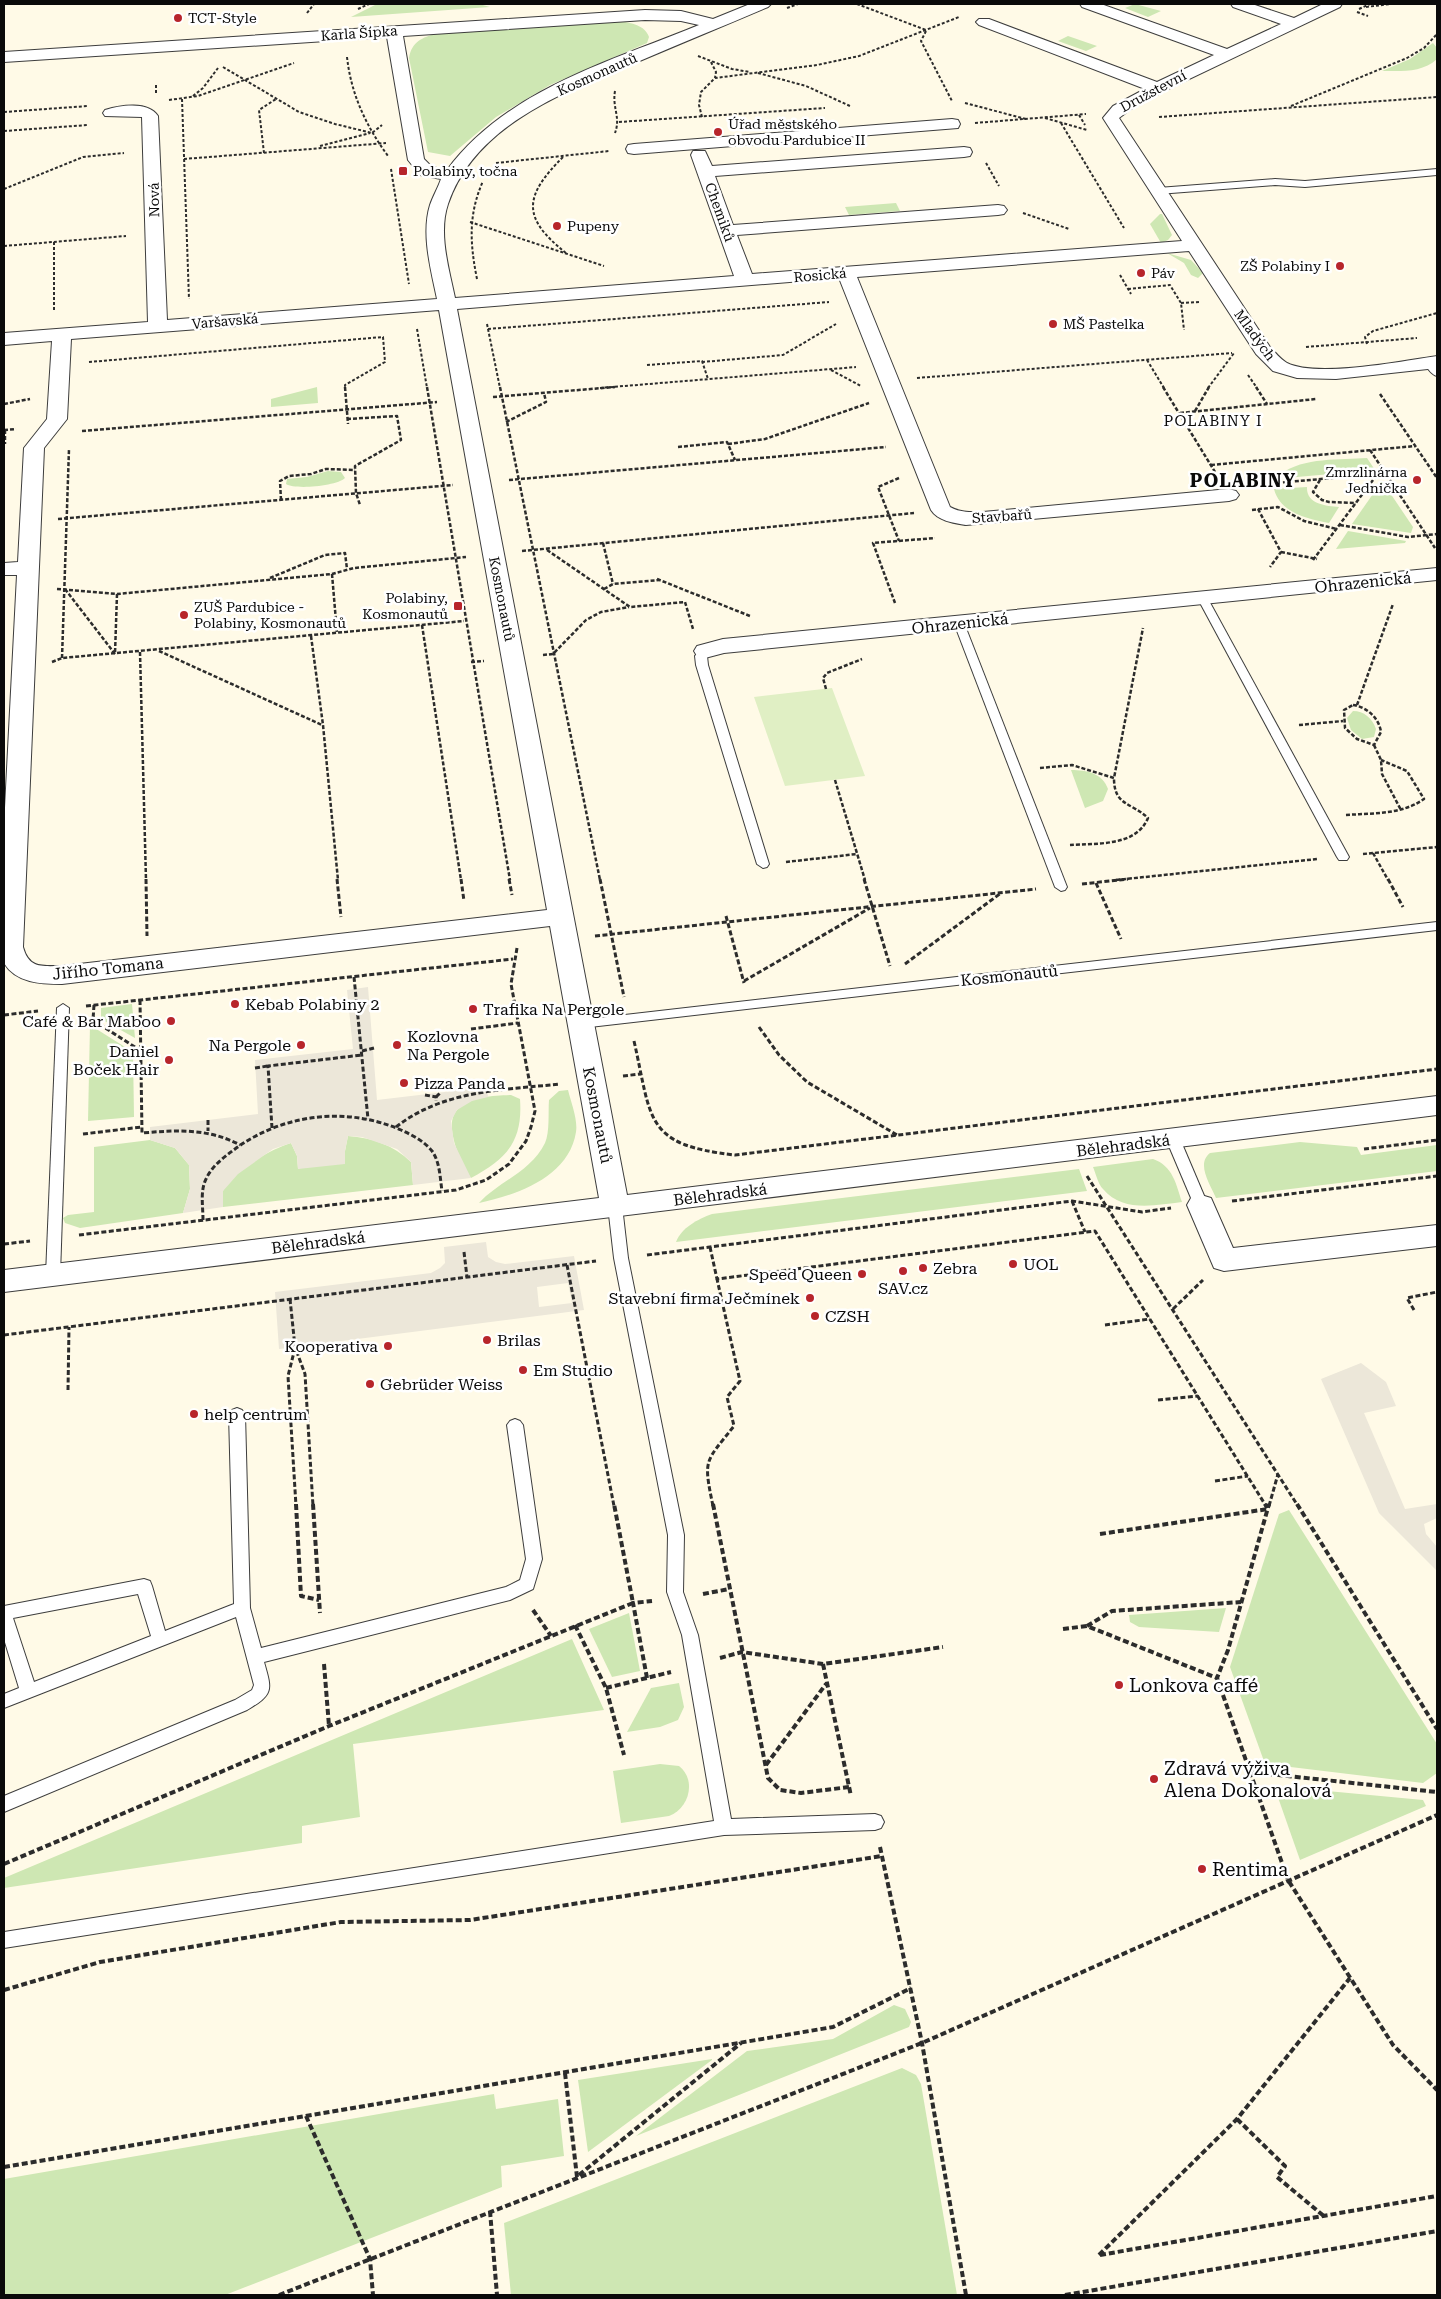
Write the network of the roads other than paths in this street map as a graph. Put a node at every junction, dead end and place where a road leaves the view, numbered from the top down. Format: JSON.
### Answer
{"nodes":[{"id":1,"x":763,"y":4,"type":"edge"},
{"id":2,"x":1087,"y":4,"type":"edge"},
{"id":3,"x":1238,"y":4,"type":"edge"},
{"id":4,"x":1335,"y":4,"type":"edge"},
{"id":5,"x":984,"y":22,"type":"dead end"},
{"id":6,"x":1294,"y":23,"type":"junction"},
{"id":7,"x":714,"y":24,"type":"junction"},
{"id":8,"x":394,"y":31,"type":"junction"},
{"id":9,"x":1226,"y":54,"type":"junction"},
{"id":10,"x":4,"y":57,"type":"edge"},
{"id":11,"x":1158,"y":88,"type":"junction"},
{"id":12,"x":110,"y":113,"type":"dead end"},
{"id":13,"x":952,"y":124,"type":"road end"},
{"id":14,"x":695,"y":144,"type":"junction"},
{"id":15,"x":626,"y":150,"type":"road end"},
{"id":16,"x":964,"y":152,"type":"dead end"},
{"id":17,"x":705,"y":172,"type":"junction"},
{"id":18,"x":1437,"y":172,"type":"edge"},
{"id":19,"x":452,"y":176,"type":"junction"},
{"id":20,"x":1158,"y":191,"type":"junction"},
{"id":21,"x":998,"y":210,"type":"road end"},
{"id":22,"x":726,"y":231,"type":"junction"},
{"id":23,"x":1194,"y":245,"type":"junction"},
{"id":24,"x":846,"y":273,"type":"junction"},
{"id":25,"x":744,"y":281,"type":"junction"},
{"id":26,"x":447,"y":304,"type":"junction"},
{"id":27,"x":58,"y":325,"type":"junction"},
{"id":28,"x":158,"y":326,"type":"junction"},
{"id":29,"x":4,"y":339,"type":"edge"},
{"id":30,"x":1435,"y":366,"type":"edge"},
{"id":31,"x":1227,"y":491,"type":"road end"},
{"id":32,"x":27,"y":568,"type":"junction"},
{"id":33,"x":4,"y":570,"type":"edge"},
{"id":34,"x":1437,"y":574,"type":"edge"},
{"id":35,"x":1203,"y":599,"type":"junction"},
{"id":36,"x":959,"y":623,"type":"junction"},
{"id":37,"x":703,"y":653,"type":"joint"},
{"id":38,"x":1343,"y":857,"type":"road end"},
{"id":39,"x":763,"y":864,"type":"road end"},
{"id":40,"x":1061,"y":887,"type":"road end"},
{"id":41,"x":1437,"y":926,"type":"edge"},
{"id":42,"x":563,"y":928,"type":"junction"},
{"id":43,"x":63,"y":1008,"type":"road end"},
{"id":44,"x":581,"y":1024,"type":"junction"},
{"id":45,"x":1437,"y":1106,"type":"edge"},
{"id":46,"x":1173,"y":1139,"type":"junction"},
{"id":47,"x":1201,"y":1205,"type":"joint"},
{"id":48,"x":615,"y":1206,"type":"junction"},
{"id":49,"x":1437,"y":1236,"type":"edge"},
{"id":50,"x":53,"y":1275,"type":"junction"},
{"id":51,"x":4,"y":1281,"type":"edge"},
{"id":52,"x":237,"y":1414,"type":"dead end"},
{"id":53,"x":515,"y":1425,"type":"dead end"},
{"id":54,"x":242,"y":1608,"type":"junction"},
{"id":55,"x":4,"y":1614,"type":"edge"},
{"id":56,"x":160,"y":1640,"type":"junction"},
{"id":57,"x":255,"y":1657,"type":"junction"},
{"id":58,"x":28,"y":1692,"type":"junction"},
{"id":59,"x":4,"y":1701,"type":"edge"},
{"id":60,"x":4,"y":1804,"type":"edge"},
{"id":61,"x":875,"y":1822,"type":"road end"},
{"id":62,"x":724,"y":1827,"type":"junction"},
{"id":63,"x":4,"y":1940,"type":"edge"}],
"edges":[{"from":1,"to":7,"type":"street","name":"Kosmonautů"},
{"from":2,"to":9,"type":"street"},
{"from":3,"to":6,"type":"street"},
{"from":4,"to":6,"type":"street","name":"Družstevní"},
{"from":5,"to":11,"type":"street"},
{"from":6,"to":9,"type":"street","name":"Družstevní"},
{"from":7,"to":8,"type":"street","name":"Karla Šípka"},
{"from":7,"to":19,"type":"street","name":"Kosmonautů"},
{"from":8,"to":10,"type":"street","name":"Karla Šípka"},
{"from":8,"to":19,"type":"street"},
{"from":9,"to":11,"type":"street","name":"Družstevní"},
{"from":11,"to":20,"type":"street","name":"Družstevní"},
{"from":12,"to":28,"type":"street","name":"Nová"},
{"from":13,"to":14,"type":"street"},
{"from":14,"to":15,"type":"street"},
{"from":14,"to":17,"type":"street","name":"Chemiků"},
{"from":16,"to":17,"type":"street"},
{"from":17,"to":22,"type":"street","name":"Chemiků"},
{"from":18,"to":20,"type":"lane"},
{"from":19,"to":26,"type":"street","name":"Kosmonautů"},
{"from":20,"to":23,"type":"street","name":"Družstevní"},
{"from":21,"to":22,"type":"street"},
{"from":22,"to":25,"type":"street","name":"Chemiků"},
{"from":23,"to":24,"type":"street","name":"Rosická"},
{"from":23,"to":30,"type":"street","name":"Mladých"},
{"from":24,"to":25,"type":"street","name":"Rosická"},
{"from":24,"to":31,"type":"street","name":"Stavbařů"},
{"from":25,"to":26,"type":"street","name":"Rosická"},
{"from":26,"to":28,"type":"street","name":"Varšavská"},
{"from":26,"to":42,"type":"street","name":"Kosmonautů"},
{"from":27,"to":28,"type":"street","name":"Varšavská"},
{"from":27,"to":29,"type":"street","name":"Varšavská"},
{"from":27,"to":32,"type":"street","name":"Jiřího Tomana"},
{"from":32,"to":33,"type":"street"},
{"from":32,"to":42,"type":"street","name":"Jiřího Tomana"},
{"from":34,"to":35,"type":"street","name":"Ohrazenická"},
{"from":35,"to":36,"type":"street","name":"Ohrazenická"},
{"from":35,"to":38,"type":"lane"},
{"from":36,"to":37,"type":"street","name":"Ohrazenická"},
{"from":36,"to":40,"type":"lane"},
{"from":37,"to":39,"type":"lane"},
{"from":41,"to":44,"type":"lane","name":"Kosmonautů"},
{"from":42,"to":44,"type":"street","name":"Kosmonautů"},
{"from":43,"to":50,"type":"lane"},
{"from":44,"to":48,"type":"street","name":"Kosmonautů"},
{"from":45,"to":46,"type":"street","name":"Bělehradská"},
{"from":46,"to":47,"type":"lane"},
{"from":46,"to":48,"type":"street","name":"Bělehradská"},
{"from":47,"to":49,"type":"street"},
{"from":48,"to":50,"type":"street","name":"Bělehradská"},
{"from":48,"to":62,"type":"lane"},
{"from":50,"to":51,"type":"street","name":"Bělehradská"},
{"from":52,"to":54,"type":"lane"},
{"from":53,"to":57,"type":"lane"},
{"from":54,"to":56,"type":"lane"},
{"from":54,"to":57,"type":"lane"},
{"from":55,"to":56,"type":"lane"},
{"from":55,"to":58,"type":"lane"},
{"from":56,"to":58,"type":"lane"},
{"from":57,"to":60,"type":"lane"},
{"from":58,"to":59,"type":"lane"},
{"from":61,"to":62,"type":"lane"},
{"from":62,"to":63,"type":"lane"}]}
